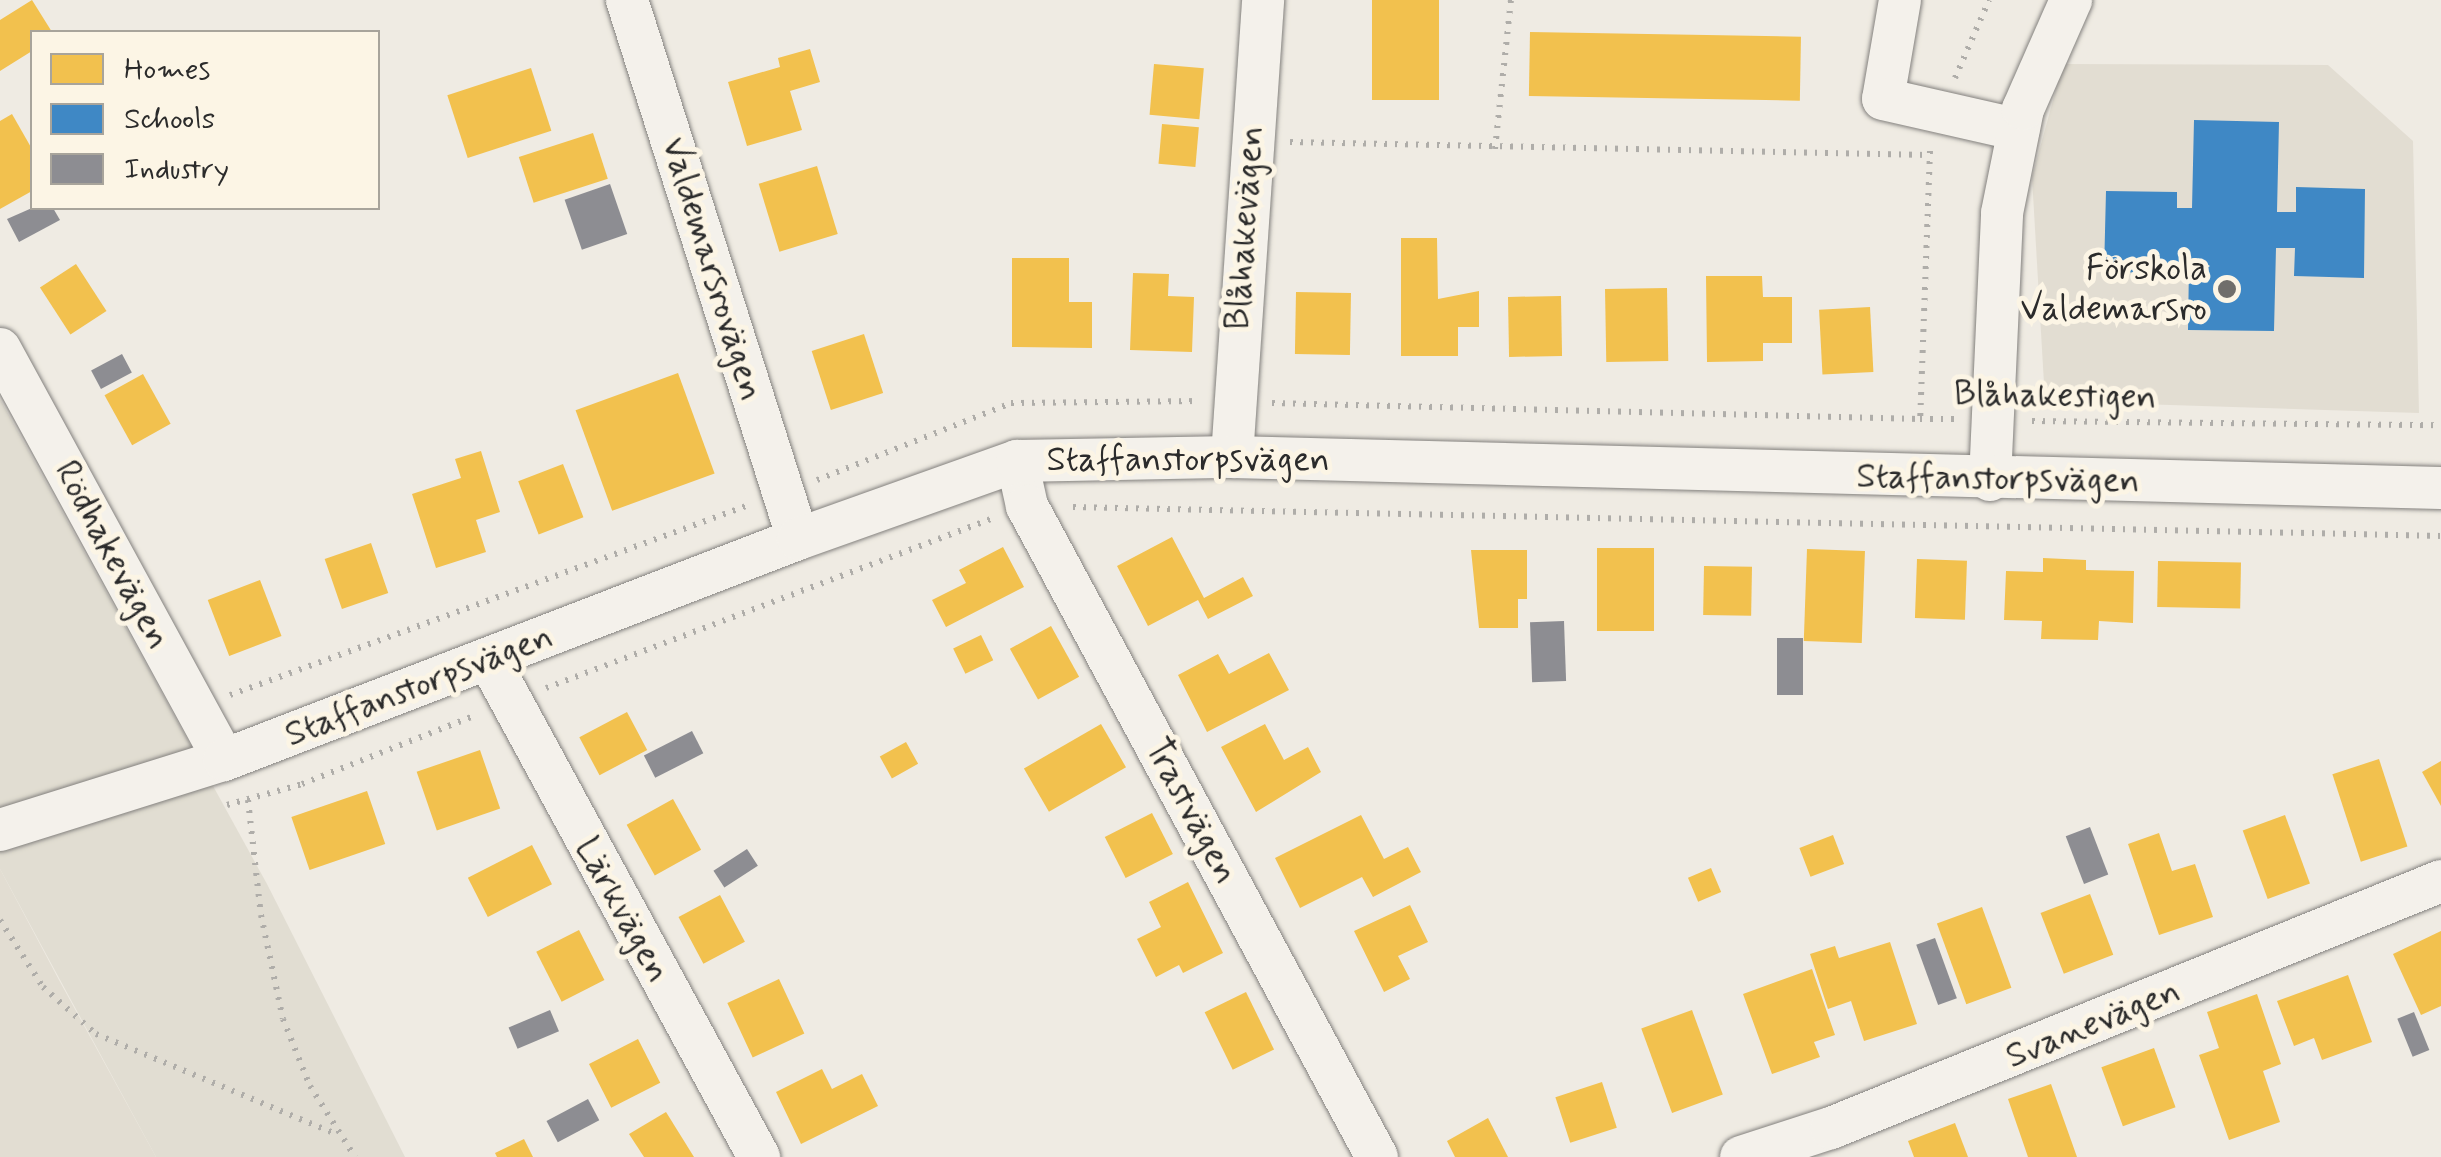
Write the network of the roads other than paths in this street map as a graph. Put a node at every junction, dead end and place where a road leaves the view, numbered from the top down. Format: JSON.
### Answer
{"nodes":[{"id":1,"x":627,"y":0,"type":"edge"},
{"id":2,"x":1263,"y":0,"type":"edge"},
{"id":3,"x":1900,"y":0,"type":"edge"},
{"id":4,"x":2071,"y":0,"type":"edge"},
{"id":5,"x":2018,"y":130,"type":"junction"},
{"id":6,"x":0,"y":349,"type":"edge"},
{"id":7,"x":1232,"y":457,"type":"junction"},
{"id":8,"x":1018,"y":461,"type":"junction"},
{"id":9,"x":1990,"y":480,"type":"junction"},
{"id":10,"x":2441,"y":488,"type":"edge"},
{"id":11,"x":798,"y":538,"type":"junction"},
{"id":12,"x":489,"y":660,"type":"junction"},
{"id":13,"x":208,"y":765,"type":"junction"},
{"id":14,"x":0,"y":830,"type":"edge"},
{"id":15,"x":2441,"y":881,"type":"edge"},
{"id":16,"x":759,"y":1157,"type":"edge"},
{"id":17,"x":1377,"y":1157,"type":"edge"},
{"id":18,"x":1742,"y":1157,"type":"edge"}],
"edges":[{"from":1,"to":11,"type":"street","name":"Valdemarsrovägen"},
{"from":2,"to":7,"type":"street","name":"Blåhakevägen"},
{"from":3,"to":5,"type":"street"},
{"from":4,"to":5,"type":"street"},
{"from":5,"to":9,"type":"street"},
{"from":6,"to":13,"type":"street","name":"Rödhakevägen"},
{"from":7,"to":8,"type":"street","name":"Staffanstorpsvägen"},
{"from":7,"to":9,"type":"street","name":"Staffanstorpsvägen"},
{"from":8,"to":11,"type":"street","name":"Staffanstorpsvägen"},
{"from":8,"to":17,"type":"street","name":"Trastvägen"},
{"from":9,"to":10,"type":"street","name":"Staffanstorpsvägen"},
{"from":11,"to":12,"type":"street","name":"Staffanstorpsvägen"},
{"from":12,"to":13,"type":"street","name":"Staffanstorpsvägen"},
{"from":12,"to":16,"type":"street","name":"Lärkvägen"},
{"from":13,"to":14,"type":"street","name":"Staffanstorpsvägen"},
{"from":15,"to":18,"type":"street","name":"Svanevägen"}]}
